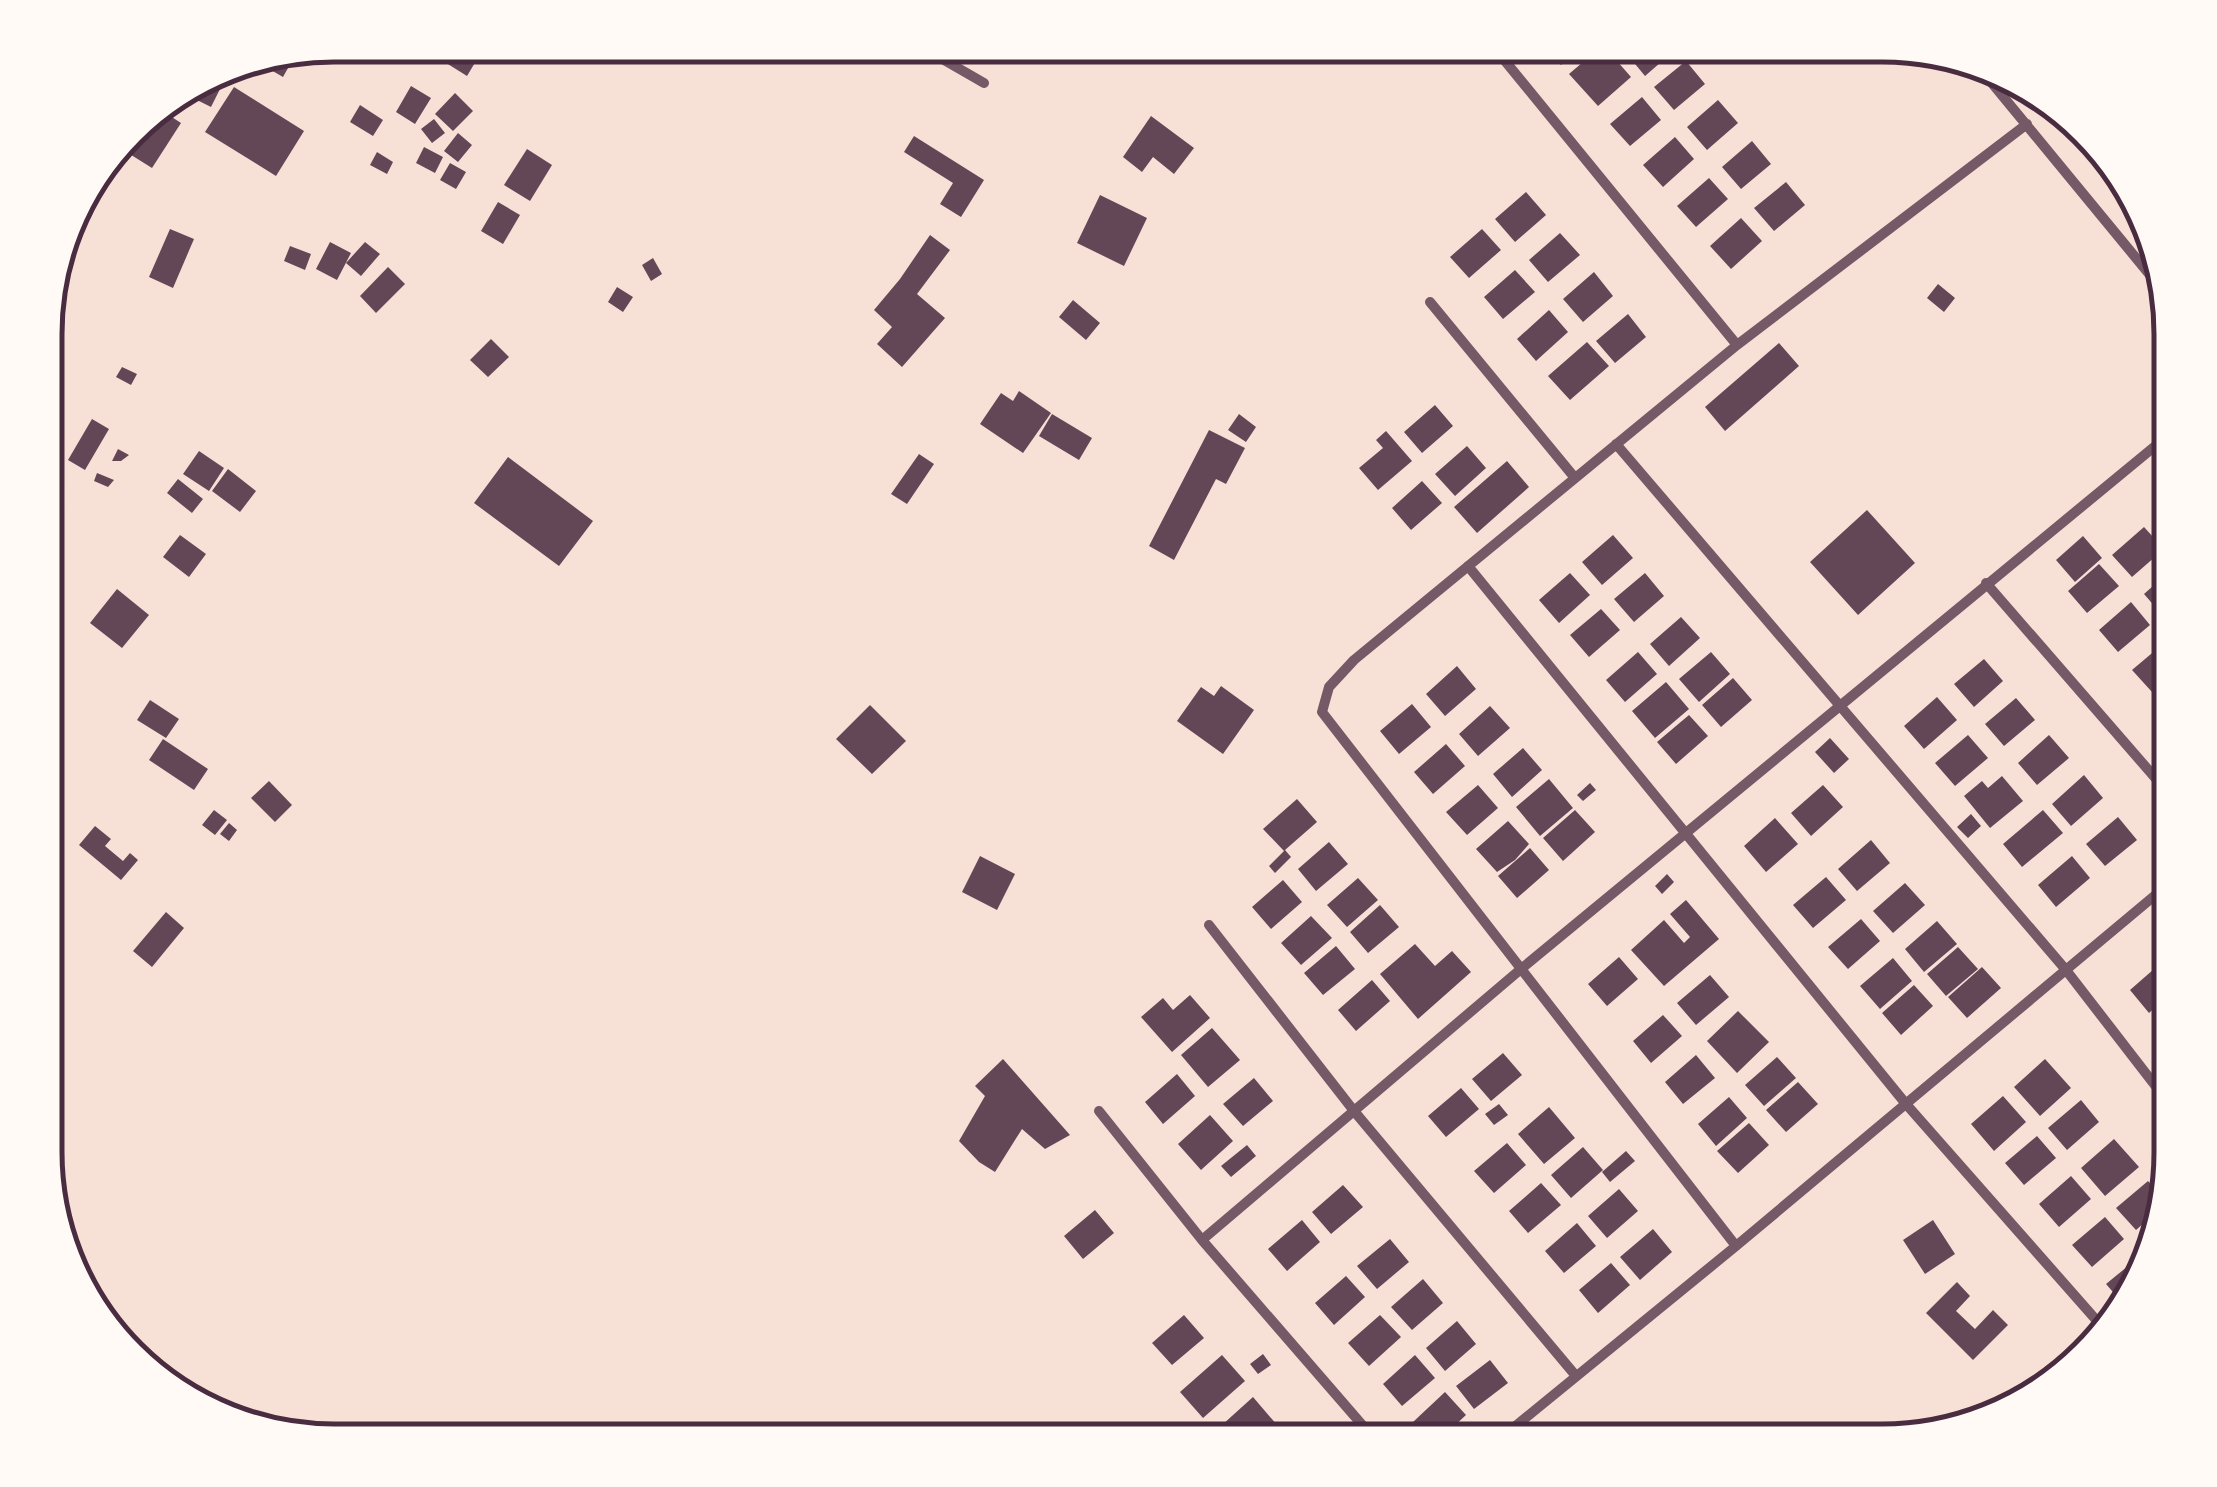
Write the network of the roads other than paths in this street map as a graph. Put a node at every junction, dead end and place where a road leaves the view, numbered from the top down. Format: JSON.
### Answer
{"nodes":[{"id":1,"x":948,"y":62,"type":"edge"},
{"id":2,"x":1506,"y":62,"type":"edge"},
{"id":3,"x":984,"y":83,"type":"dead end"},
{"id":4,"x":1997,"y":88,"type":"edge"},
{"id":5,"x":2027,"y":124,"type":"junction"},
{"id":6,"x":2146,"y":270,"type":"edge"},
{"id":7,"x":1430,"y":302,"type":"dead end"},
{"id":8,"x":1737,"y":345,"type":"junction"},
{"id":9,"x":1616,"y":444,"type":"junction"},
{"id":10,"x":2154,"y":448,"type":"edge"},
{"id":11,"x":1575,"y":478,"type":"junction"},
{"id":12,"x":1468,"y":566,"type":"junction"},
{"id":13,"x":1986,"y":583,"type":"junction"},
{"id":14,"x":1841,"y":707,"type":"junction"},
{"id":15,"x":2154,"y":775,"type":"edge"},
{"id":16,"x":1686,"y":834,"type":"junction"},
{"id":17,"x":2154,"y":897,"type":"edge"},
{"id":18,"x":1209,"y":925,"type":"dead end"},
{"id":19,"x":1521,"y":969,"type":"junction"},
{"id":20,"x":2066,"y":970,"type":"junction"},
{"id":21,"x":2154,"y":1083,"type":"edge"},
{"id":22,"x":1906,"y":1104,"type":"junction"},
{"id":23,"x":1098,"y":1111,"type":"dead end"},
{"id":24,"x":1354,"y":1111,"type":"junction"},
{"id":25,"x":1202,"y":1240,"type":"junction"},
{"id":26,"x":1736,"y":1246,"type":"junction"},
{"id":27,"x":2096,"y":1320,"type":"edge"},
{"id":28,"x":1576,"y":1376,"type":"junction"},
{"id":29,"x":1361,"y":1424,"type":"edge"},
{"id":30,"x":1518,"y":1424,"type":"edge"}],
"edges":[{"from":1,"to":3,"type":"street"},
{"from":2,"to":8,"type":"street"},
{"from":4,"to":5,"type":"street"},
{"from":5,"to":6,"type":"street"},
{"from":5,"to":8,"type":"street"},
{"from":7,"to":11,"type":"street"},
{"from":8,"to":9,"type":"street"},
{"from":9,"to":11,"type":"street"},
{"from":9,"to":14,"type":"street"},
{"from":10,"to":13,"type":"street"},
{"from":11,"to":12,"type":"street"},
{"from":12,"to":16,"type":"street"},
{"from":12,"to":19,"type":"street"},
{"from":13,"to":14,"type":"street"},
{"from":13,"to":15,"type":"street"},
{"from":14,"to":16,"type":"street"},
{"from":14,"to":20,"type":"street"},
{"from":16,"to":19,"type":"street"},
{"from":16,"to":22,"type":"street"},
{"from":17,"to":20,"type":"street"},
{"from":18,"to":24,"type":"street"},
{"from":19,"to":24,"type":"street"},
{"from":19,"to":26,"type":"street"},
{"from":20,"to":21,"type":"street"},
{"from":20,"to":22,"type":"street"},
{"from":22,"to":26,"type":"street"},
{"from":22,"to":27,"type":"street"},
{"from":23,"to":25,"type":"street"},
{"from":24,"to":25,"type":"street"},
{"from":24,"to":28,"type":"street"},
{"from":25,"to":29,"type":"street"},
{"from":26,"to":28,"type":"street"},
{"from":28,"to":30,"type":"street"}]}
